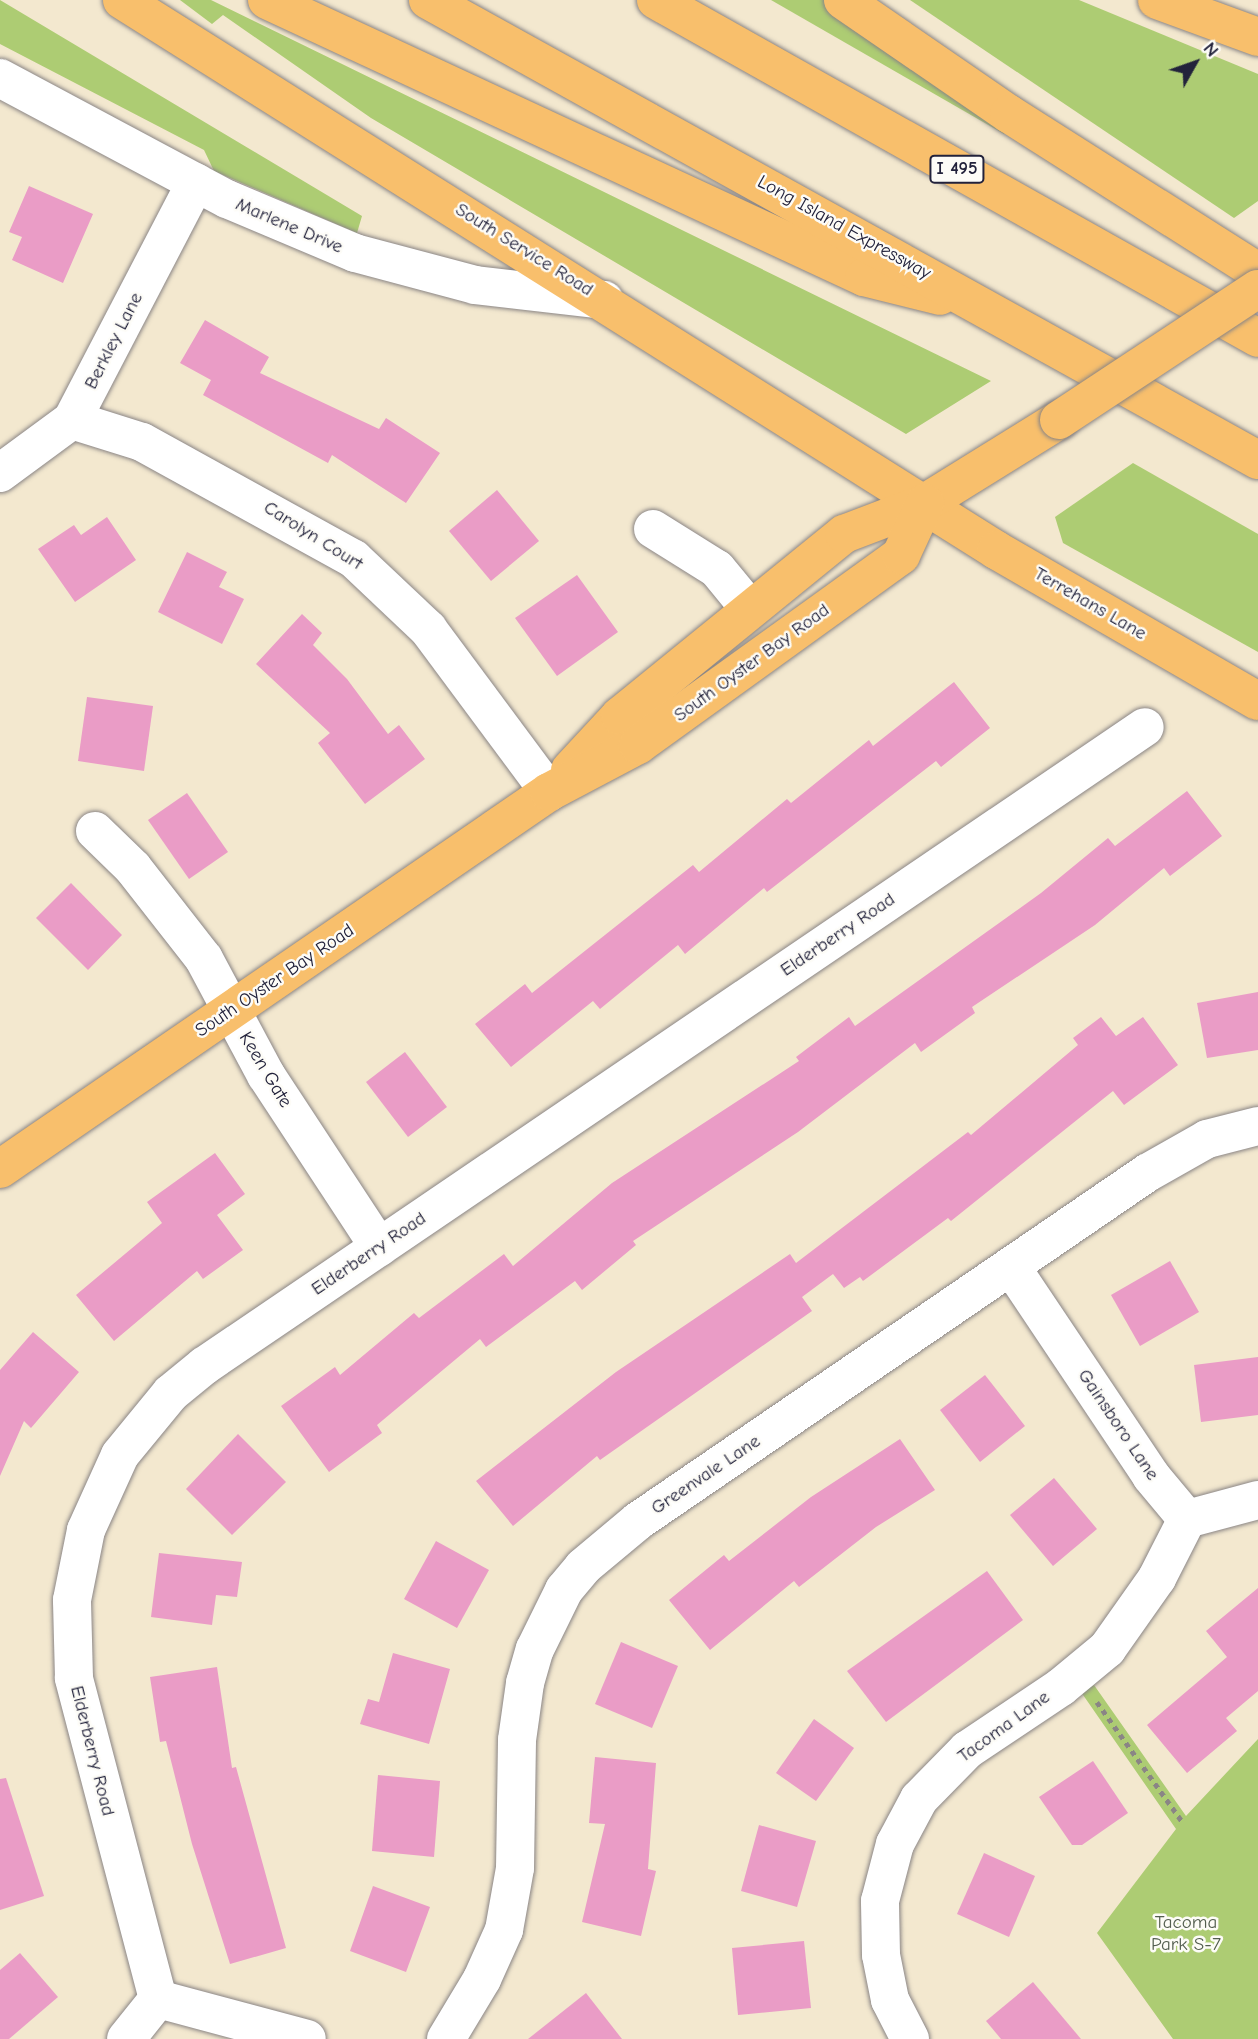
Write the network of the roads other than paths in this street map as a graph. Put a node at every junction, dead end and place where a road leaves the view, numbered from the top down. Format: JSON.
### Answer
{"nodes":[{"id":1,"x":122,"y":0,"type":"edge"},
{"id":2,"x":267,"y":0,"type":"edge"},
{"id":3,"x":428,"y":0,"type":"edge"},
{"id":4,"x":656,"y":0,"type":"edge"},
{"id":5,"x":843,"y":0,"type":"edge"},
{"id":6,"x":1171,"y":2,"type":"edge"},
{"id":7,"x":1223,"y":10,"type":"edge"},
{"id":8,"x":1258,"y":37,"type":"edge"},
{"id":9,"x":0,"y":78,"type":"edge"},
{"id":10,"x":196,"y":182,"type":"junction"},
{"id":11,"x":1258,"y":272,"type":"edge"},
{"id":12,"x":1258,"y":289,"type":"edge"},
{"id":13,"x":604,"y":300,"type":"junction"},
{"id":14,"x":990,"y":308,"type":"junction"},
{"id":15,"x":1258,"y":338,"type":"edge"},
{"id":16,"x":72,"y":420,"type":"junction"},
{"id":17,"x":1258,"y":460,"type":"edge"},
{"id":18,"x":0,"y":473,"type":"edge"},
{"id":19,"x":925,"y":503,"type":"junction"},
{"id":20,"x":653,"y":529,"type":"dead end"},
{"id":21,"x":748,"y":608,"type":"junction"},
{"id":22,"x":1258,"y":701,"type":"edge"},
{"id":23,"x":1145,"y":727,"type":"dead end"},
{"id":24,"x":549,"y":792,"type":"junction"},
{"id":25,"x":94,"y":831,"type":"dead end"},
{"id":26,"x":230,"y":1009,"type":"junction"},
{"id":27,"x":1258,"y":1126,"type":"edge"},
{"id":28,"x":0,"y":1169,"type":"edge"},
{"id":29,"x":379,"y":1247,"type":"junction"},
{"id":30,"x":1012,"y":1268,"type":"junction"},
{"id":31,"x":1258,"y":1500,"type":"edge"},
{"id":32,"x":1186,"y":1519,"type":"junction"},
{"id":33,"x":158,"y":1998,"type":"junction"},
{"id":34,"x":126,"y":2039,"type":"edge"},
{"id":35,"x":307,"y":2039,"type":"edge"},
{"id":36,"x":446,"y":2039,"type":"edge"},
{"id":37,"x":910,"y":2039,"type":"edge"}],
"edges":[{"from":1,"to":13,"type":"main road","name":"South Service Road"},
{"from":2,"to":14,"type":"main road"},
{"from":3,"to":14,"type":"main road","name":"Long Island Expressway"},
{"from":4,"to":15,"type":"main road","number":"I 495"},
{"from":5,"to":11,"type":"main road"},
{"from":6,"to":7,"type":"main road"},
{"from":7,"to":8,"type":"main road"},
{"from":9,"to":10,"type":"street","name":"Marlene Drive"},
{"from":10,"to":13,"type":"street","name":"Marlene Drive"},
{"from":10,"to":16,"type":"street","name":"Berkley Lane"},
{"from":12,"to":19,"type":"main road","name":"South Oyster Bay Road","bridge":true},
{"from":13,"to":19,"type":"main road","name":"South Service Road"},
{"from":14,"to":17,"type":"main road","name":"Long Island Expressway"},
{"from":16,"to":18,"type":"street","name":"Berkley Lane"},
{"from":16,"to":24,"type":"street","name":"Carolyn Court"},
{"from":19,"to":21,"type":"main road","name":"South Oyster Bay Road"},
{"from":19,"to":22,"type":"main road","name":"Terrehans Lane"},
{"from":19,"to":24,"type":"main road","name":"South Oyster Bay Road"},
{"from":20,"to":21,"type":"street"},
{"from":21,"to":24,"type":"main road","name":"South Oyster Bay Road"},
{"from":23,"to":29,"type":"street","name":"Elderberry Road"},
{"from":24,"to":26,"type":"main road","name":"South Oyster Bay Road"},
{"from":25,"to":26,"type":"street","name":"Keen Gate"},
{"from":26,"to":28,"type":"main road","name":"South Oyster Bay Road"},
{"from":26,"to":29,"type":"street","name":"Keen Gate"},
{"from":27,"to":30,"type":"street","name":"Greenvale Lane"},
{"from":29,"to":33,"type":"street","name":"Elderberry Road"},
{"from":30,"to":32,"type":"street","name":"Gainsboro Lane"},
{"from":30,"to":36,"type":"street","name":"Greenvale Lane"},
{"from":31,"to":32,"type":"street"},
{"from":32,"to":37,"type":"street","name":"Tacoma Lane"},
{"from":33,"to":34,"type":"street"},
{"from":33,"to":35,"type":"street"}]}
